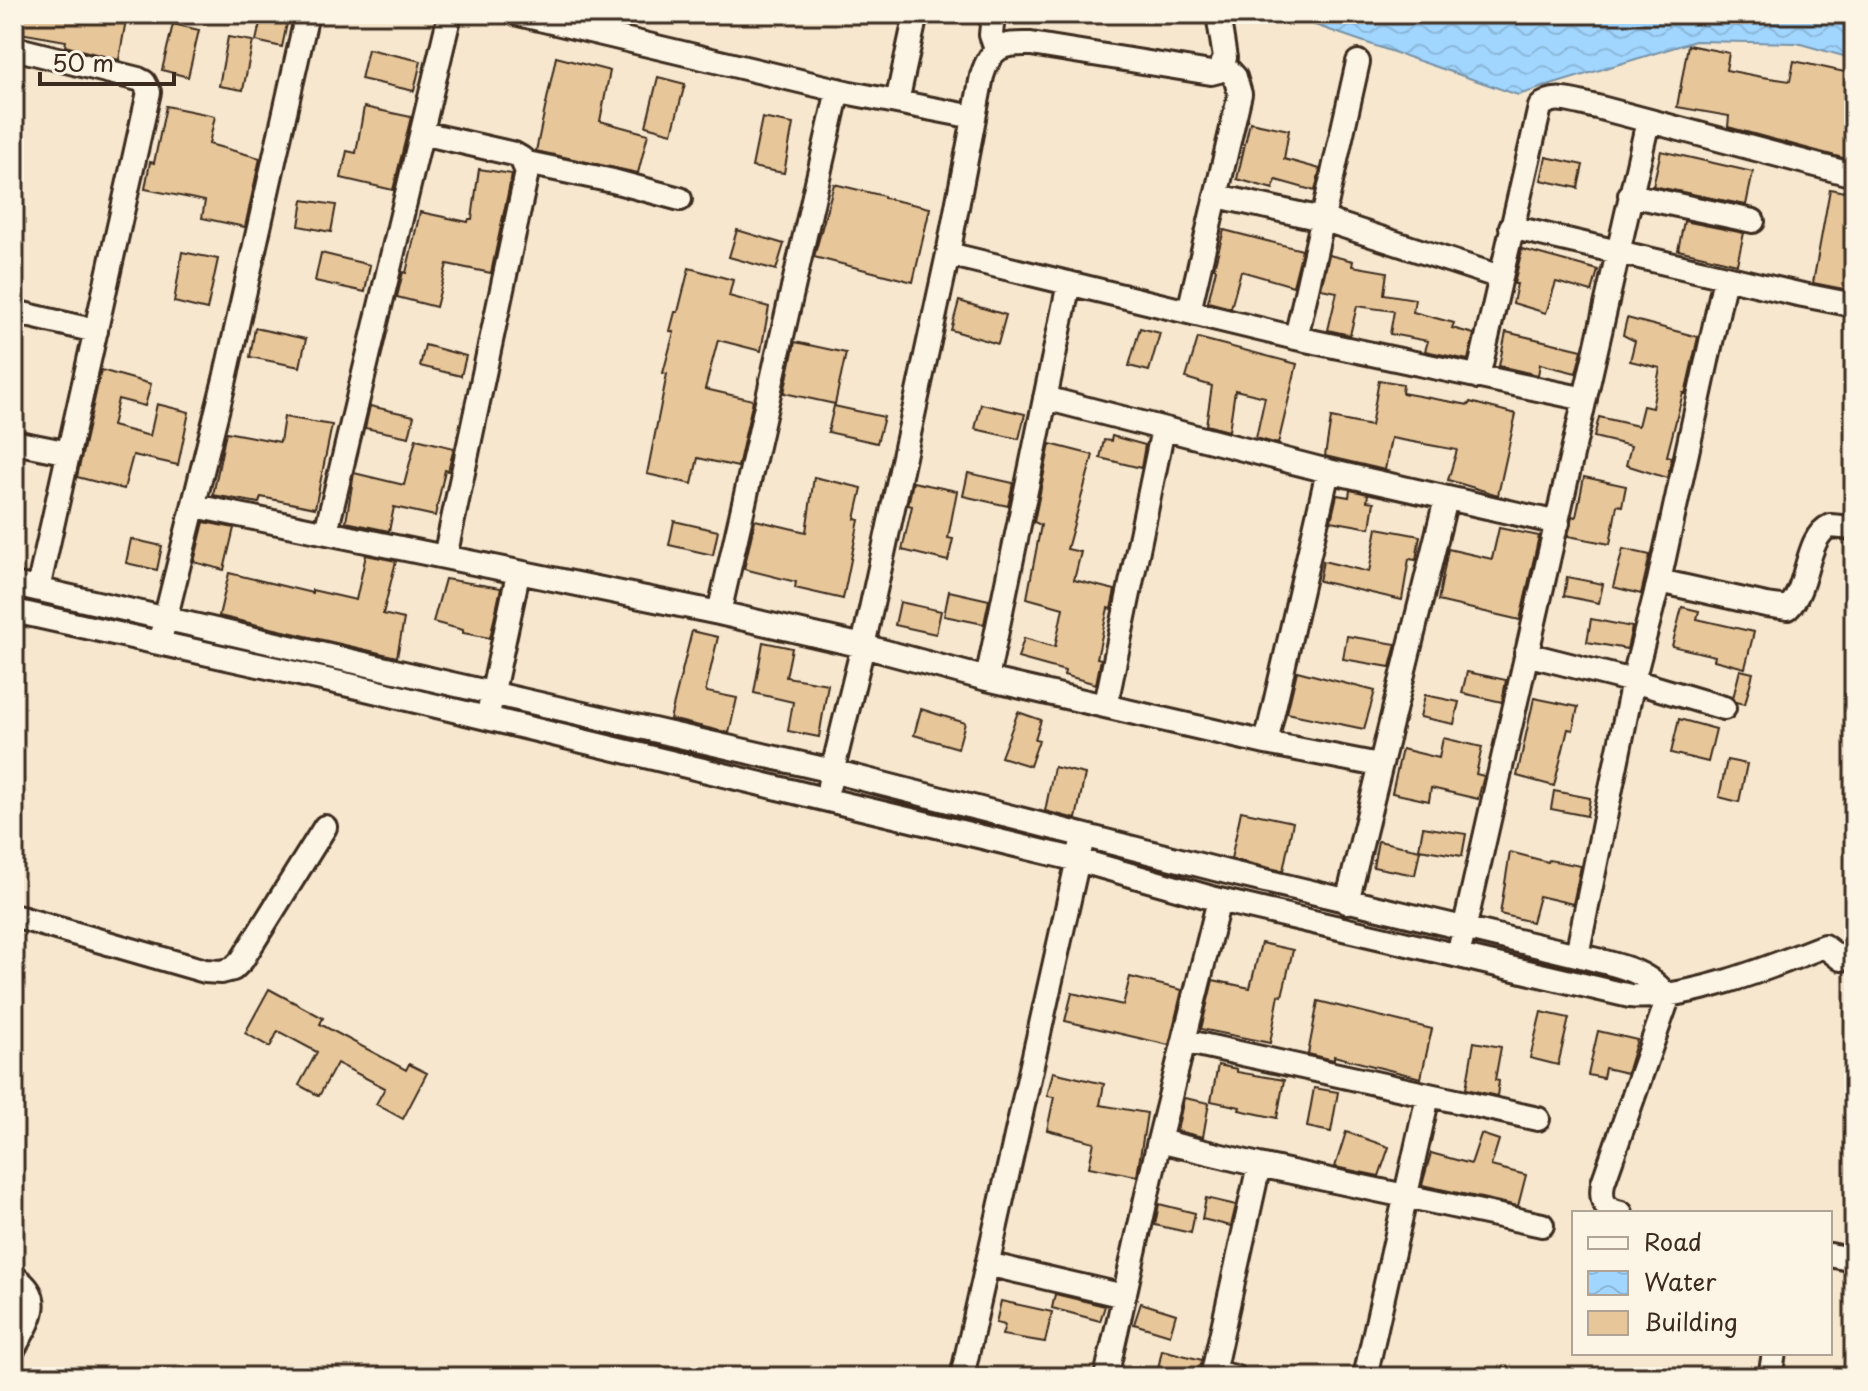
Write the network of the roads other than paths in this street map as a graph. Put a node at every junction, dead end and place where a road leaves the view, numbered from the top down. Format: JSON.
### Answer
{"nodes":[{"id":1,"x":307,"y":14,"type":"edge"},
{"id":2,"x":450,"y":14,"type":"edge"},
{"id":3,"x":518,"y":14,"type":"edge"},
{"id":4,"x":916,"y":14,"type":"edge"},
{"id":5,"x":993,"y":14,"type":"edge"},
{"id":6,"x":1218,"y":14,"type":"edge"},
{"id":7,"x":14,"y":48,"type":"edge"},
{"id":8,"x":996,"y":49,"type":"junction"},
{"id":9,"x":1358,"y":62,"type":"dead end"},
{"id":10,"x":1224,"y":65,"type":"junction"},
{"id":11,"x":838,"y":90,"type":"junction"},
{"id":12,"x":897,"y":102,"type":"junction"},
{"id":13,"x":974,"y":117,"type":"junction"},
{"id":14,"x":1648,"y":121,"type":"junction"},
{"id":15,"x":422,"y":133,"type":"junction"},
{"id":16,"x":521,"y":158,"type":"junction"},
{"id":17,"x":1854,"y":175,"type":"edge"},
{"id":18,"x":1630,"y":195,"type":"junction"},
{"id":19,"x":1217,"y":196,"type":"junction"},
{"id":20,"x":680,"y":199,"type":"dead end"},
{"id":21,"x":1322,"y":219,"type":"junction"},
{"id":22,"x":1753,"y":221,"type":"dead end"},
{"id":23,"x":1511,"y":227,"type":"junction"},
{"id":24,"x":1616,"y":253,"type":"junction"},
{"id":25,"x":948,"y":254,"type":"junction"},
{"id":26,"x":1500,"y":277,"type":"junction"},
{"id":27,"x":1725,"y":278,"type":"junction"},
{"id":28,"x":1069,"y":283,"type":"junction"},
{"id":29,"x":1854,"y":305,"type":"edge"},
{"id":30,"x":1189,"y":311,"type":"junction"},
{"id":31,"x":14,"y":312,"type":"edge"},
{"id":32,"x":96,"y":331,"type":"junction"},
{"id":33,"x":1296,"y":338,"type":"junction"},
{"id":34,"x":1478,"y":377,"type":"junction"},
{"id":35,"x":1045,"y":398,"type":"junction"},
{"id":36,"x":1585,"y":399,"type":"junction"},
{"id":37,"x":1163,"y":429,"type":"junction"},
{"id":38,"x":14,"y":442,"type":"edge"},
{"id":39,"x":69,"y":453,"type":"junction"},
{"id":40,"x":1328,"y":471,"type":"junction"},
{"id":41,"x":1446,"y":499,"type":"junction"},
{"id":42,"x":195,"y":506,"type":"junction"},
{"id":43,"x":1558,"y":523,"type":"junction"},
{"id":44,"x":1854,"y":528,"type":"edge"},
{"id":45,"x":326,"y":532,"type":"junction"},
{"id":46,"x":445,"y":557,"type":"junction"},
{"id":47,"x":518,"y":574,"type":"junction"},
{"id":48,"x":1659,"y":581,"type":"junction"},
{"id":49,"x":14,"y":584,"type":"edge"},
{"id":50,"x":38,"y":589,"type":"junction"},
{"id":51,"x":14,"y":611,"type":"edge"},
{"id":52,"x":719,"y":613,"type":"junction"},
{"id":53,"x":166,"y":618,"type":"junction"},
{"id":54,"x":159,"y":642,"type":"junction"},
{"id":55,"x":863,"y":646,"type":"junction"},
{"id":56,"x":1526,"y":654,"type":"junction"},
{"id":57,"x":987,"y":679,"type":"junction"},
{"id":58,"x":1633,"y":681,"type":"junction"},
{"id":59,"x":493,"y":695,"type":"junction"},
{"id":60,"x":1106,"y":704,"type":"junction"},
{"id":61,"x":1724,"y":708,"type":"dead end"},
{"id":62,"x":487,"y":719,"type":"junction"},
{"id":63,"x":1266,"y":743,"type":"junction"},
{"id":64,"x":1379,"y":765,"type":"junction"},
{"id":65,"x":833,"y":771,"type":"junction"},
{"id":66,"x":825,"y":799,"type":"junction"},
{"id":67,"x":325,"y":827,"type":"dead end"},
{"id":68,"x":1084,"y":837,"type":"junction"},
{"id":69,"x":1078,"y":860,"type":"junction"},
{"id":70,"x":1219,"y":900,"type":"junction"},
{"id":71,"x":1347,"y":902,"type":"junction"},
{"id":72,"x":14,"y":916,"type":"edge"},
{"id":73,"x":1465,"y":929,"type":"junction"},
{"id":74,"x":1577,"y":955,"type":"junction"},
{"id":75,"x":1458,"y":956,"type":"junction"},
{"id":76,"x":1854,"y":957,"type":"edge"},
{"id":77,"x":1666,"y":995,"type":"junction"},
{"id":78,"x":1184,"y":1041,"type":"junction"},
{"id":79,"x":1428,"y":1096,"type":"junction"},
{"id":80,"x":1538,"y":1119,"type":"dead end"},
{"id":81,"x":1159,"y":1141,"type":"junction"},
{"id":82,"x":1259,"y":1165,"type":"junction"},
{"id":83,"x":1406,"y":1197,"type":"junction"},
{"id":84,"x":1614,"y":1211,"type":"edge"},
{"id":85,"x":1542,"y":1225,"type":"dead end"},
{"id":86,"x":1832,"y":1255,"type":"edge"},
{"id":87,"x":1854,"y":1260,"type":"edge"},
{"id":88,"x":987,"y":1264,"type":"junction"},
{"id":89,"x":14,"y":1277,"type":"edge"},
{"id":90,"x":1124,"y":1296,"type":"junction"},
{"id":91,"x":14,"y":1348,"type":"edge"},
{"id":92,"x":1774,"y":1355,"type":"edge"},
{"id":93,"x":1220,"y":1375,"type":"edge"},
{"id":94,"x":962,"y":1377,"type":"edge"},
{"id":95,"x":1106,"y":1377,"type":"edge"},
{"id":96,"x":1365,"y":1377,"type":"edge"},
{"id":97,"x":1770,"y":1377,"type":"edge"}],
"edges":[{"from":1,"to":42,"type":"street"},
{"from":2,"to":15,"type":"street"},
{"from":3,"to":11,"type":"street"},
{"from":4,"to":12,"type":"street"},
{"from":5,"to":8,"type":"street"},
{"from":6,"to":10,"type":"street"},
{"from":7,"to":32,"type":"street"},
{"from":8,"to":10,"type":"street"},
{"from":8,"to":13,"type":"street"},
{"from":9,"to":21,"type":"street"},
{"from":10,"to":19,"type":"street"},
{"from":11,"to":12,"type":"street"},
{"from":11,"to":52,"type":"street"},
{"from":12,"to":13,"type":"street"},
{"from":13,"to":25,"type":"street"},
{"from":14,"to":17,"type":"street"},
{"from":14,"to":18,"type":"street"},
{"from":14,"to":23,"type":"street"},
{"from":15,"to":16,"type":"street"},
{"from":15,"to":45,"type":"street"},
{"from":16,"to":20,"type":"street"},
{"from":16,"to":46,"type":"street"},
{"from":18,"to":22,"type":"street"},
{"from":18,"to":24,"type":"street"},
{"from":19,"to":21,"type":"street"},
{"from":19,"to":30,"type":"street"},
{"from":21,"to":26,"type":"street"},
{"from":21,"to":33,"type":"street"},
{"from":23,"to":24,"type":"street"},
{"from":23,"to":26,"type":"street"},
{"from":24,"to":27,"type":"street"},
{"from":24,"to":36,"type":"street"},
{"from":25,"to":28,"type":"street"},
{"from":25,"to":55,"type":"street"},
{"from":26,"to":34,"type":"street"},
{"from":27,"to":29,"type":"street"},
{"from":27,"to":48,"type":"street"},
{"from":28,"to":30,"type":"street"},
{"from":28,"to":35,"type":"street"},
{"from":30,"to":33,"type":"street"},
{"from":31,"to":32,"type":"street"},
{"from":32,"to":39,"type":"street"},
{"from":33,"to":34,"type":"street"},
{"from":34,"to":36,"type":"street"},
{"from":35,"to":37,"type":"street"},
{"from":35,"to":57,"type":"street"},
{"from":36,"to":43,"type":"street"},
{"from":37,"to":40,"type":"street"},
{"from":37,"to":60,"type":"street"},
{"from":38,"to":39,"type":"street"},
{"from":39,"to":50,"type":"street"},
{"from":40,"to":41,"type":"street"},
{"from":40,"to":63,"type":"street"},
{"from":41,"to":43,"type":"street"},
{"from":41,"to":64,"type":"street"},
{"from":42,"to":45,"type":"street"},
{"from":42,"to":53,"type":"street"},
{"from":43,"to":56,"type":"street"},
{"from":44,"to":48,"type":"street"},
{"from":45,"to":46,"type":"street"},
{"from":46,"to":47,"type":"street"},
{"from":47,"to":52,"type":"street"},
{"from":47,"to":59,"type":"street"},
{"from":48,"to":58,"type":"street"},
{"from":49,"to":50,"type":"street"},
{"from":50,"to":53,"type":"street"},
{"from":51,"to":54,"type":"street"},
{"from":52,"to":55,"type":"street"},
{"from":53,"to":54,"type":"street"},
{"from":53,"to":59,"type":"street"},
{"from":54,"to":62,"type":"street"},
{"from":55,"to":57,"type":"street"},
{"from":55,"to":65,"type":"street"},
{"from":56,"to":58,"type":"street"},
{"from":56,"to":73,"type":"street"},
{"from":57,"to":60,"type":"street"},
{"from":58,"to":61,"type":"street"},
{"from":58,"to":74,"type":"street"},
{"from":59,"to":62,"type":"street"},
{"from":59,"to":65,"type":"street"},
{"from":60,"to":63,"type":"street"},
{"from":62,"to":66,"type":"street"},
{"from":63,"to":64,"type":"street"},
{"from":64,"to":71,"type":"street"},
{"from":65,"to":66,"type":"street"},
{"from":65,"to":68,"type":"street"},
{"from":66,"to":69,"type":"street"},
{"from":67,"to":72,"type":"street"},
{"from":68,"to":69,"type":"street"},
{"from":68,"to":71,"type":"street"},
{"from":69,"to":70,"type":"street"},
{"from":69,"to":88,"type":"street"},
{"from":70,"to":75,"type":"street"},
{"from":70,"to":78,"type":"street"},
{"from":71,"to":73,"type":"street"},
{"from":73,"to":74,"type":"street"},
{"from":73,"to":75,"type":"street"},
{"from":74,"to":77,"type":"street"},
{"from":75,"to":77,"type":"street"},
{"from":76,"to":77,"type":"street"},
{"from":77,"to":84,"type":"street"},
{"from":78,"to":79,"type":"street"},
{"from":78,"to":81,"type":"street"},
{"from":79,"to":80,"type":"street"},
{"from":79,"to":83,"type":"street"},
{"from":81,"to":82,"type":"street"},
{"from":81,"to":90,"type":"street"},
{"from":82,"to":83,"type":"street"},
{"from":82,"to":93,"type":"street"},
{"from":83,"to":85,"type":"street"},
{"from":83,"to":96,"type":"street"},
{"from":86,"to":87,"type":"street"},
{"from":88,"to":90,"type":"street"},
{"from":88,"to":94,"type":"street"},
{"from":89,"to":91,"type":"street"},
{"from":90,"to":95,"type":"street"},
{"from":92,"to":97,"type":"street"}]}
